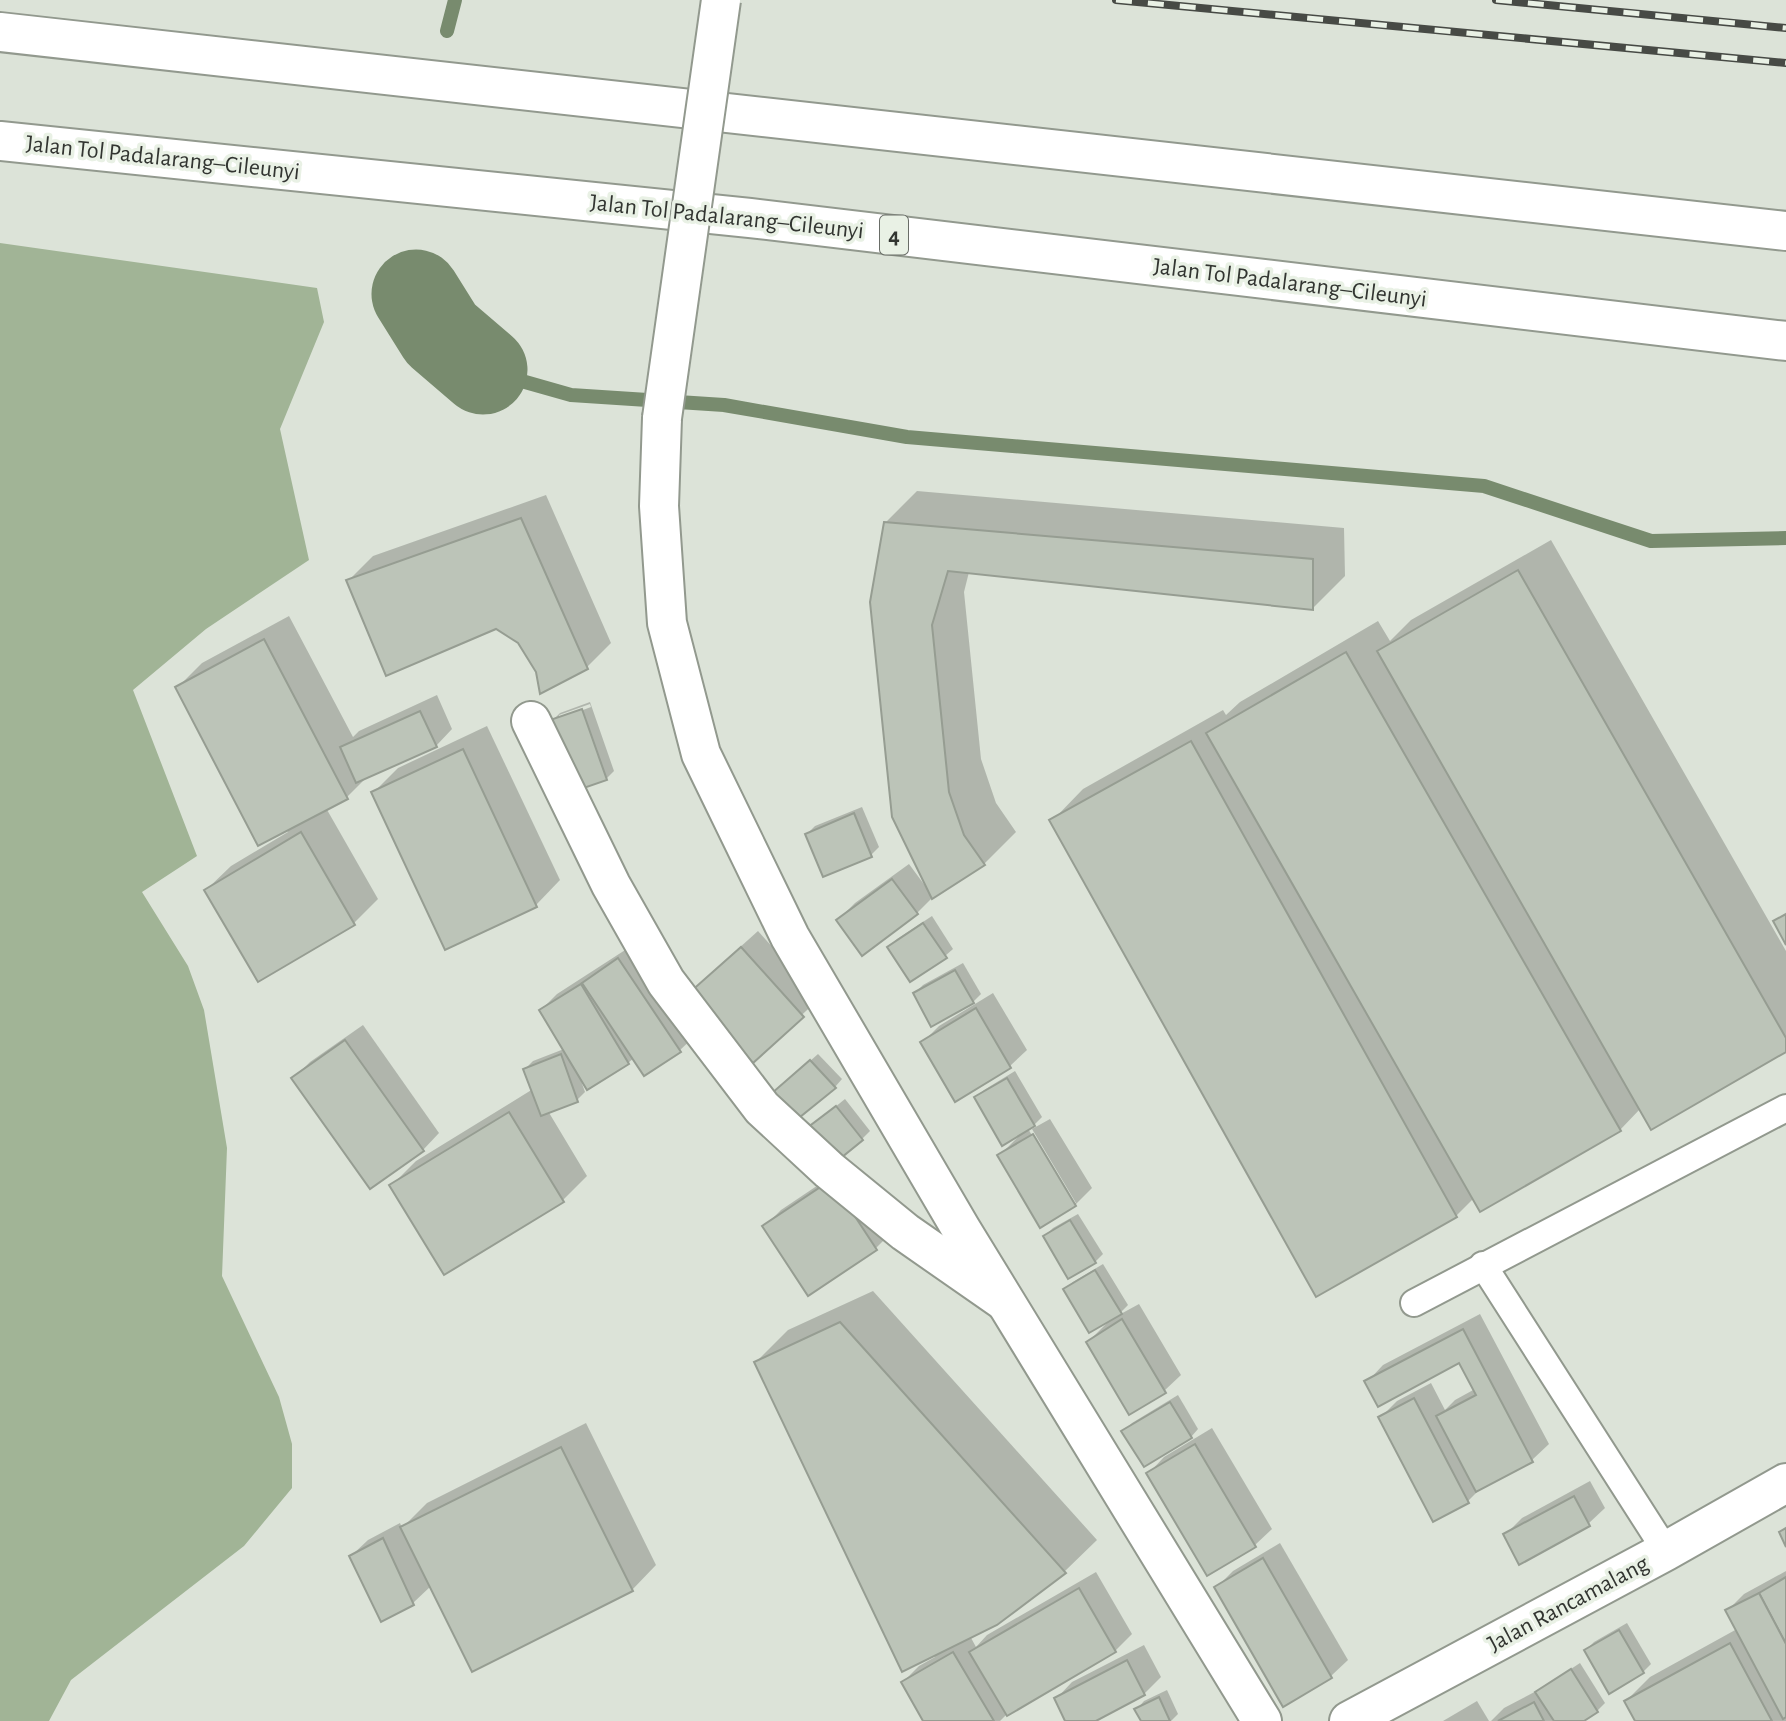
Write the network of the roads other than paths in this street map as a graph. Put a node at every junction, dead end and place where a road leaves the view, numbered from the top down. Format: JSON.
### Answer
{"nodes":[{"id":1,"x":721,"y":0,"type":"edge"},
{"id":2,"x":0,"y":32,"type":"edge"},
{"id":3,"x":0,"y":141,"type":"edge"},
{"id":4,"x":1786,"y":231,"type":"edge"},
{"id":5,"x":1786,"y":341,"type":"edge"},
{"id":6,"x":531,"y":721,"type":"dead end"},
{"id":7,"x":1786,"y":1108,"type":"edge"},
{"id":8,"x":1483,"y":1265,"type":"junction"},
{"id":9,"x":1004,"y":1301,"type":"junction"},
{"id":10,"x":1414,"y":1303,"type":"dead end"},
{"id":11,"x":1786,"y":1483,"type":"edge"},
{"id":12,"x":1666,"y":1551,"type":"junction"},
{"id":13,"x":1262,"y":1721,"type":"edge"},
{"id":14,"x":1349,"y":1721,"type":"edge"}],
"edges":[{"from":1,"to":9,"type":"main road","bridge":true},
{"from":2,"to":4,"type":"main road"},
{"from":3,"to":5,"type":"main road","name":"Jalan Tol Padalarang–Cileunyi","number":"4"},
{"from":6,"to":9,"type":"main road"},
{"from":7,"to":8,"type":"lane"},
{"from":8,"to":10,"type":"lane"},
{"from":8,"to":12,"type":"lane"},
{"from":9,"to":13,"type":"main road"},
{"from":11,"to":12,"type":"main road","name":"Jalan Rancamalang"},
{"from":12,"to":14,"type":"main road","name":"Jalan Rancamalang"}]}
